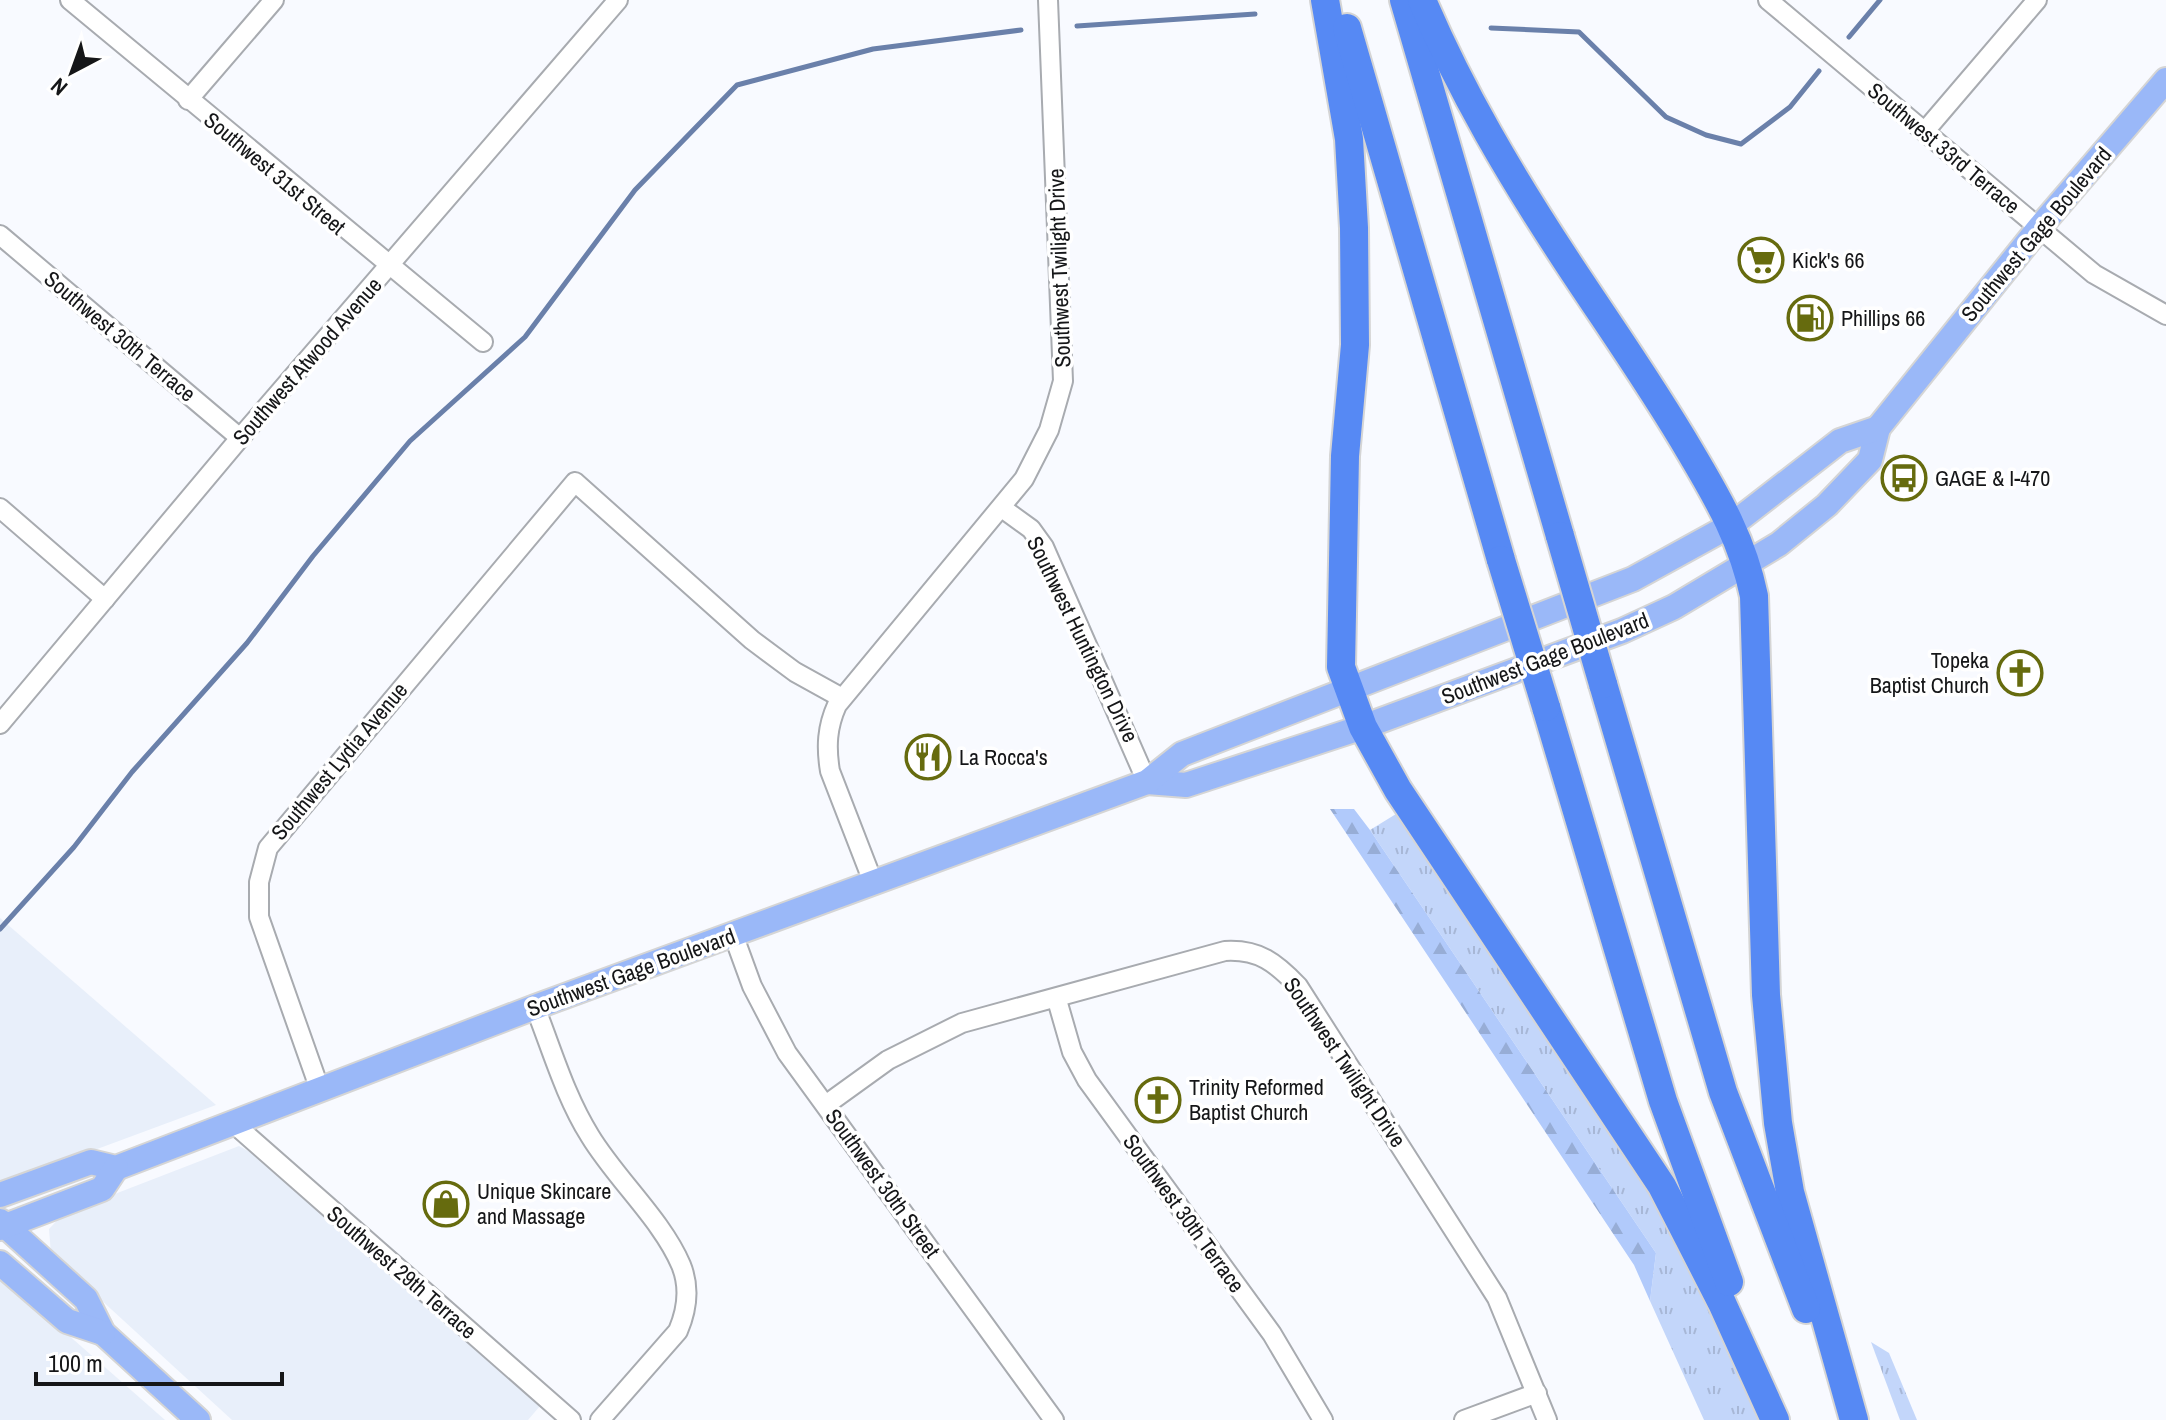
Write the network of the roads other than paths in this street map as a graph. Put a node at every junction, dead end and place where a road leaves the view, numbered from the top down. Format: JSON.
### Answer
{"nodes":[{"id":1,"x":70,"y":0,"type":"edge"},
{"id":2,"x":274,"y":0,"type":"edge"},
{"id":3,"x":618,"y":0,"type":"edge"},
{"id":4,"x":1048,"y":0,"type":"edge"},
{"id":5,"x":1325,"y":0,"type":"edge"},
{"id":6,"x":1339,"y":0,"type":"edge"},
{"id":7,"x":1404,"y":0,"type":"edge"},
{"id":8,"x":1422,"y":0,"type":"edge"},
{"id":9,"x":1768,"y":0,"type":"edge"},
{"id":10,"x":2037,"y":0,"type":"edge"},
{"id":11,"x":2166,"y":80,"type":"edge"},
{"id":12,"x":188,"y":100,"type":"junction"},
{"id":13,"x":1925,"y":131,"type":"junction"},
{"id":14,"x":2039,"y":228,"type":"junction"},
{"id":15,"x":0,"y":235,"type":"edge"},
{"id":16,"x":389,"y":267,"type":"junction"},
{"id":17,"x":2166,"y":315,"type":"edge"},
{"id":18,"x":483,"y":342,"type":"dead end"},
{"id":19,"x":1878,"y":428,"type":"junction"},
{"id":20,"x":240,"y":438,"type":"junction"},
{"id":21,"x":0,"y":508,"type":"edge"},
{"id":22,"x":1002,"y":508,"type":"junction"},
{"id":23,"x":1733,"y":524,"type":"junction"},
{"id":24,"x":1748,"y":564,"type":"junction"},
{"id":25,"x":105,"y":599,"type":"junction"},
{"id":26,"x":1348,"y":687,"type":"junction"},
{"id":27,"x":842,"y":698,"type":"junction"},
{"id":28,"x":0,"y":724,"type":"edge"},
{"id":29,"x":1363,"y":727,"type":"junction"},
{"id":30,"x":1147,"y":782,"type":"junction"},
{"id":31,"x":873,"y":882,"type":"junction"},
{"id":32,"x":733,"y":934,"type":"junction"},
{"id":33,"x":1057,"y":1000,"type":"junction"},
{"id":34,"x":535,"y":1007,"type":"junction"},
{"id":35,"x":320,"y":1090,"type":"junction"},
{"id":36,"x":827,"y":1104,"type":"junction"},
{"id":37,"x":233,"y":1123,"type":"junction"},
{"id":38,"x":116,"y":1168,"type":"junction"},
{"id":39,"x":0,"y":1195,"type":"edge"},
{"id":40,"x":2,"y":1225,"type":"edge"},
{"id":41,"x":0,"y":1263,"type":"edge"},
{"id":42,"x":103,"y":1333,"type":"junction"},
{"id":43,"x":1537,"y":1393,"type":"junction"},
{"id":44,"x":198,"y":1420,"type":"edge"},
{"id":45,"x":571,"y":1420,"type":"edge"},
{"id":46,"x":600,"y":1420,"type":"edge"},
{"id":47,"x":1054,"y":1420,"type":"edge"},
{"id":48,"x":1323,"y":1420,"type":"edge"},
{"id":49,"x":1464,"y":1420,"type":"edge"},
{"id":50,"x":1547,"y":1420,"type":"edge"},
{"id":51,"x":1775,"y":1420,"type":"edge"},
{"id":52,"x":1853,"y":1420,"type":"edge"}],
"edges":[{"from":1,"to":12,"type":"street","name":"Southwest 31st Street"},
{"from":2,"to":12,"type":"street"},
{"from":3,"to":16,"type":"street","name":"Southwest Atwood Avenue"},
{"from":4,"to":22,"type":"street","name":"Southwest Twilight Drive"},
{"from":5,"to":26,"type":"highway"},
{"from":6,"to":51,"type":"highway","bridge":true},
{"from":7,"to":52,"type":"highway","bridge":true},
{"from":8,"to":23,"type":"highway"},
{"from":9,"to":13,"type":"street","name":"Southwest 33rd Terrace"},
{"from":10,"to":13,"type":"street"},
{"from":11,"to":14,"type":"main road","name":"Southwest Gage Boulevard"},
{"from":12,"to":16,"type":"street","name":"Southwest 31st Street"},
{"from":13,"to":14,"type":"street","name":"Southwest 33rd Terrace"},
{"from":14,"to":17,"type":"street","name":"Southwest 33rd Terrace"},
{"from":14,"to":19,"type":"main road","name":"Southwest Gage Boulevard"},
{"from":15,"to":20,"type":"street","name":"Southwest 30th Terrace"},
{"from":16,"to":18,"type":"street","name":"Southwest 31st Street"},
{"from":16,"to":20,"type":"street","name":"Southwest Atwood Avenue"},
{"from":19,"to":23,"type":"main road","name":"Southwest Gage Boulevard"},
{"from":19,"to":24,"type":"main road","name":"Southwest Gage Boulevard"},
{"from":20,"to":25,"type":"street","name":"Southwest Atwood Avenue"},
{"from":21,"to":25,"type":"street"},
{"from":22,"to":27,"type":"street","name":"Southwest Twilight Drive"},
{"from":22,"to":30,"type":"street","name":"Southwest Huntington Drive"},
{"from":23,"to":24,"type":"highway"},
{"from":23,"to":26,"type":"main road","name":"Southwest Gage Boulevard"},
{"from":24,"to":29,"type":"main road","name":"Southwest Gage Boulevard"},
{"from":24,"to":52,"type":"highway"},
{"from":25,"to":28,"type":"street","name":"Southwest Atwood Avenue"},
{"from":26,"to":29,"type":"highway"},
{"from":26,"to":30,"type":"main road","name":"Southwest Gage Boulevard"},
{"from":27,"to":31,"type":"street","name":"Southwest Twilight Drive"},
{"from":27,"to":35,"type":"street","name":"Southwest Lydia Avenue"},
{"from":29,"to":30,"type":"main road","name":"Southwest Gage Boulevard"},
{"from":29,"to":51,"type":"highway"},
{"from":30,"to":31,"type":"main road","name":"Southwest Gage Boulevard"},
{"from":31,"to":32,"type":"main road","name":"Southwest Gage Boulevard"},
{"from":32,"to":34,"type":"main road","name":"Southwest Gage Boulevard"},
{"from":32,"to":36,"type":"street","name":"Southwest 30th Street"},
{"from":33,"to":36,"type":"street","name":"Southwest Twilight Drive"},
{"from":33,"to":43,"type":"street","name":"Southwest Twilight Drive"},
{"from":33,"to":48,"type":"street","name":"Southwest 30th Terrace"},
{"from":34,"to":35,"type":"main road","name":"Southwest Gage Boulevard"},
{"from":34,"to":46,"type":"street"},
{"from":35,"to":37,"type":"main road","name":"Southwest Gage Boulevard"},
{"from":36,"to":47,"type":"street","name":"Southwest 30th Street"},
{"from":37,"to":38,"type":"main road","name":"Southwest Gage Boulevard"},
{"from":37,"to":45,"type":"street","name":"Southwest 29th Terrace"},
{"from":38,"to":39,"type":"main road","name":"Southwest Gage Boulevard"},
{"from":38,"to":40,"type":"main road","name":"Southwest Gage Boulevard"},
{"from":40,"to":42,"type":"main road"},
{"from":41,"to":42,"type":"main road"},
{"from":42,"to":44,"type":"main road"},
{"from":43,"to":49,"type":"street"},
{"from":43,"to":50,"type":"street","name":"Southwest Twilight Drive"}]}
